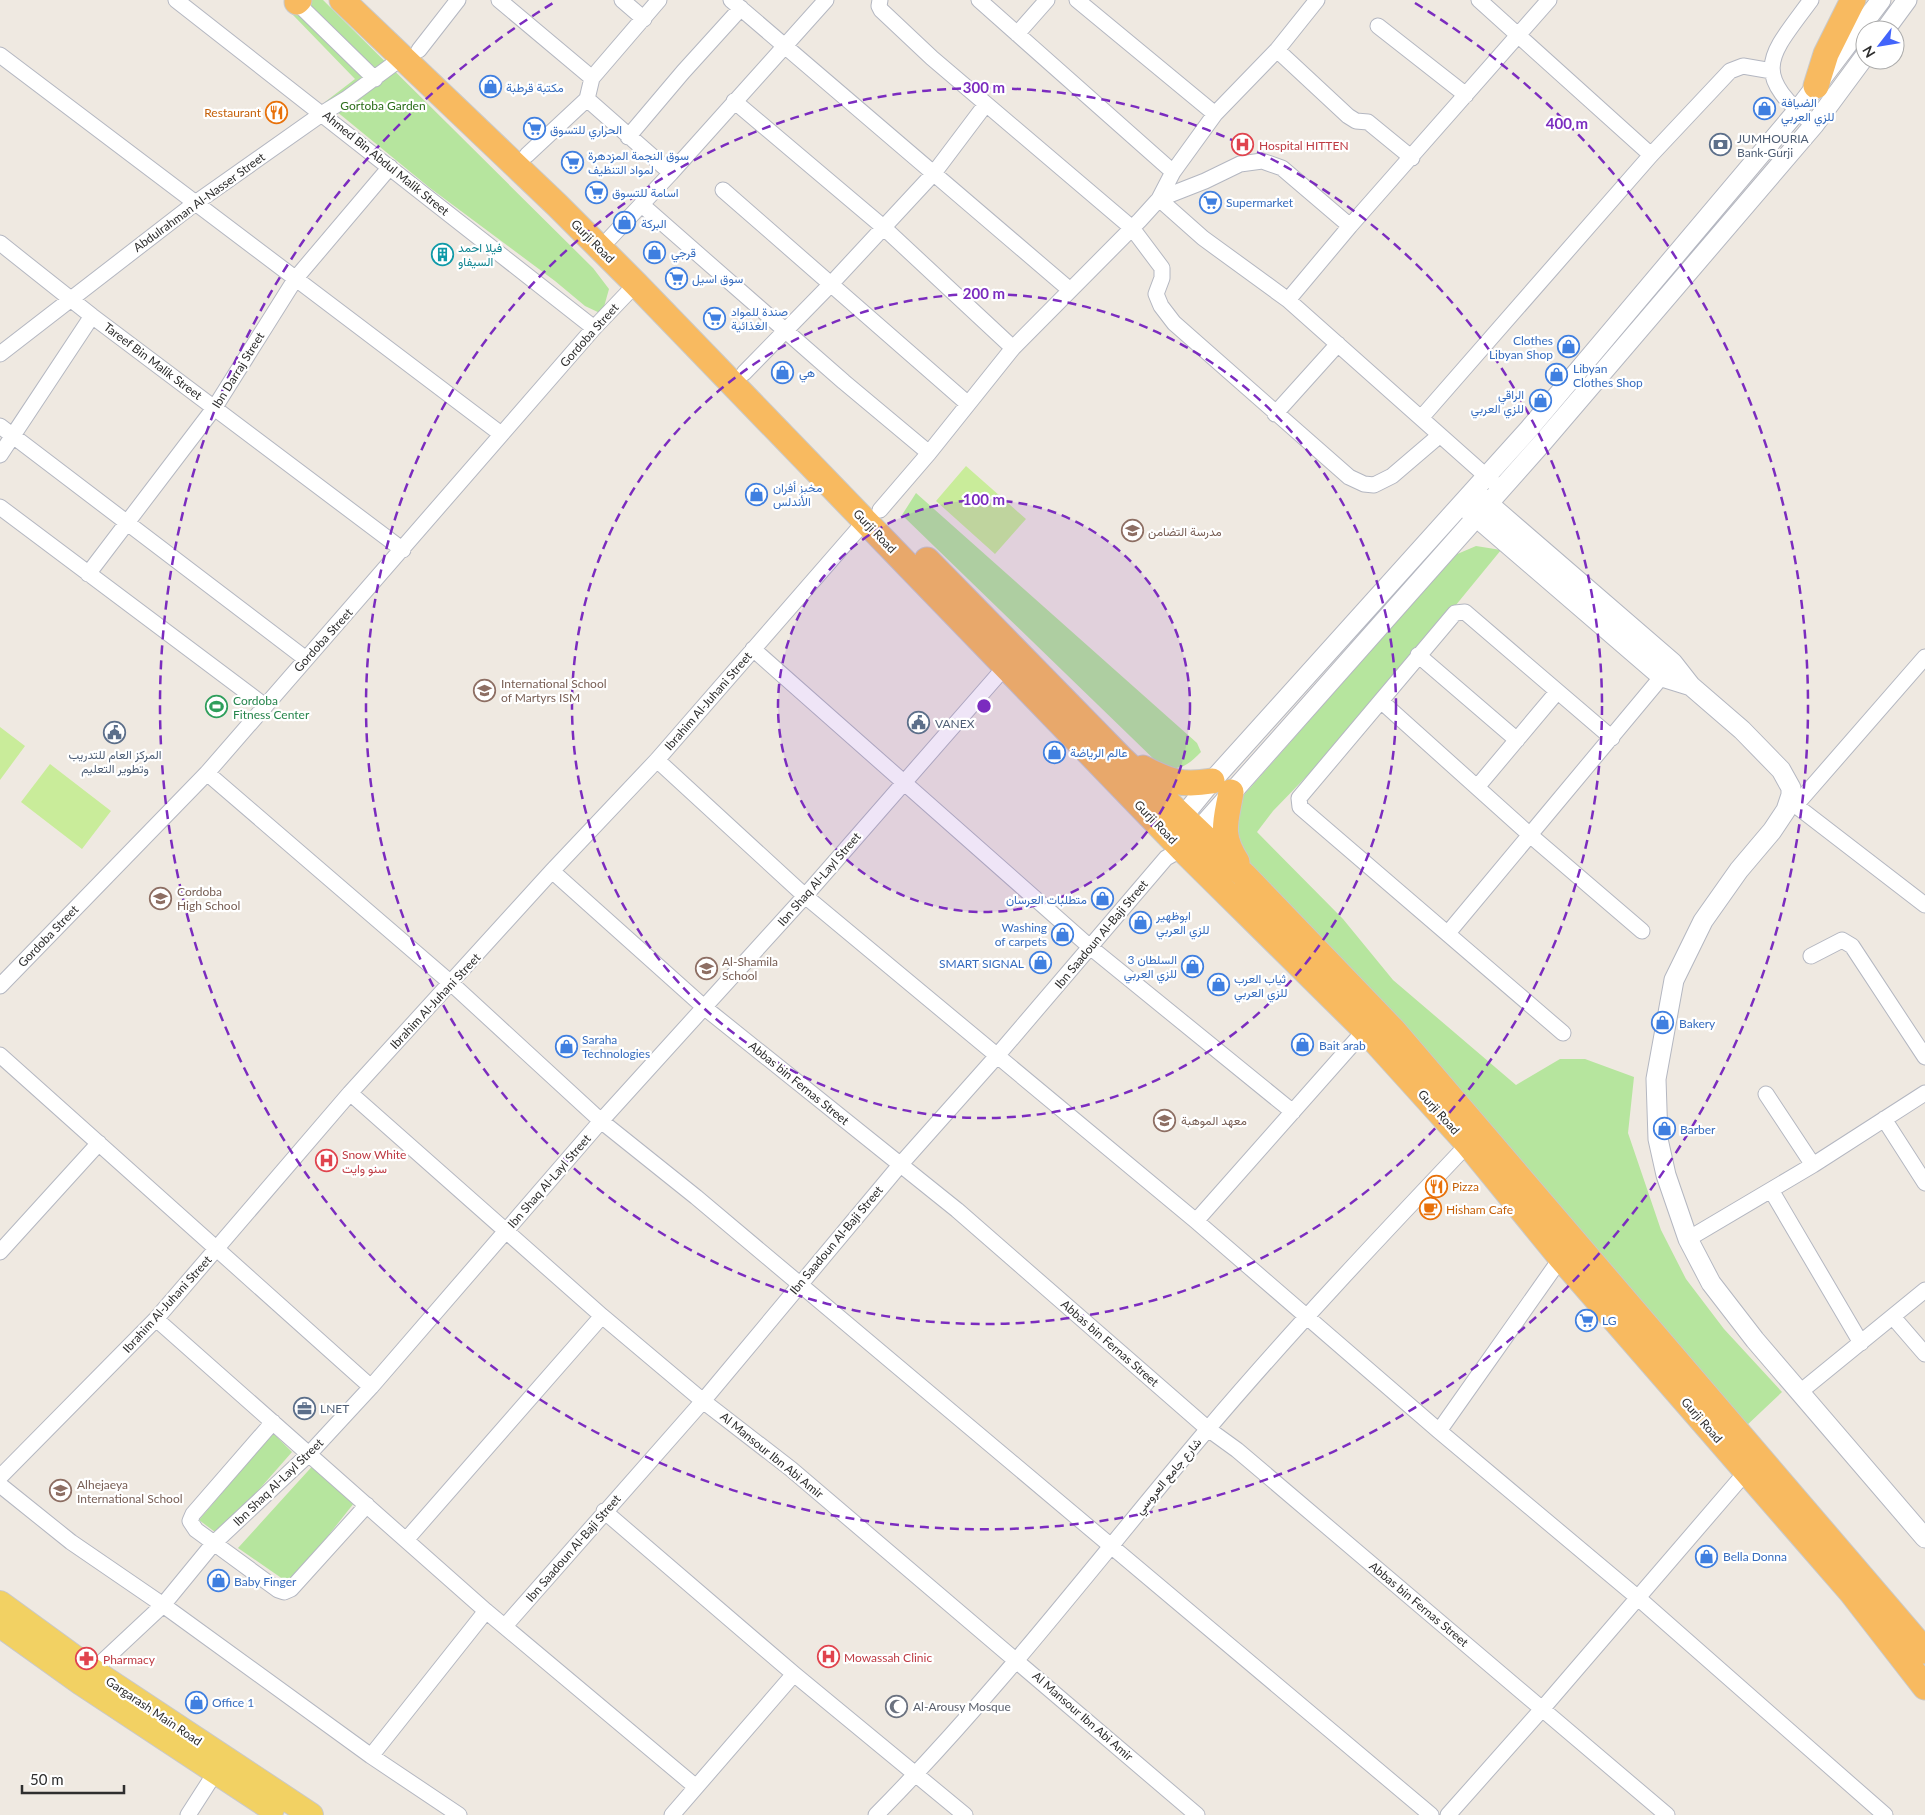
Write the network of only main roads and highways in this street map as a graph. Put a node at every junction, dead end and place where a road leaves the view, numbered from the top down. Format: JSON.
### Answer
{"nodes":[{"id":1,"x":342,"y":0,"type":"edge"},
{"id":2,"x":367,"y":0,"type":"edge"},
{"id":3,"x":1853,"y":0,"type":"edge"},
{"id":4,"x":411,"y":53,"type":"junction"},
{"id":5,"x":1816,"y":86,"type":"road end"},
{"id":6,"x":873,"y":515,"type":"junction"},
{"id":7,"x":1120,"y":757,"type":"junction"},
{"id":8,"x":1244,"y":875,"type":"junction"},
{"id":9,"x":1753,"y":1464,"type":"junction"},
{"id":10,"x":0,"y":1603,"type":"edge"},
{"id":11,"x":0,"y":1625,"type":"edge"},
{"id":12,"x":1925,"y":1651,"type":"edge"},
{"id":13,"x":86,"y":1676,"type":"junction"},
{"id":14,"x":1925,"y":1686,"type":"edge"},
{"id":15,"x":281,"y":1815,"type":"edge"},
{"id":16,"x":311,"y":1815,"type":"edge"}],
"edges":[{"from":1,"to":4,"type":"highway","name":"Gurji Road"},
{"from":2,"to":4,"type":"highway","name":"Gurji Road"},
{"from":3,"to":5,"type":"highway"},
{"from":4,"to":6,"type":"highway","name":"Gurji Road"},
{"from":4,"to":6,"type":"highway","name":"Gurji Road"},
{"from":6,"to":7,"type":"highway","name":"Gurji Road"},
{"from":6,"to":9,"type":"highway","name":"Gurji Road"},
{"from":7,"to":8,"type":"highway","name":"Gurji Road"},
{"from":7,"to":8,"type":"highway"},
{"from":8,"to":9,"type":"highway","name":"Gurji Road"},
{"from":9,"to":12,"type":"highway","name":"Gurji Road"},
{"from":9,"to":14,"type":"highway","name":"Gurji Road"},
{"from":10,"to":13,"type":"main road","name":"Gargarash Main Road"},
{"from":11,"to":13,"type":"main road","name":"Gargarash Main Road"},
{"from":13,"to":15,"type":"main road","name":"Gargarash Main Road"},
{"from":13,"to":16,"type":"main road","name":"Gargarash Main Road"}]}
